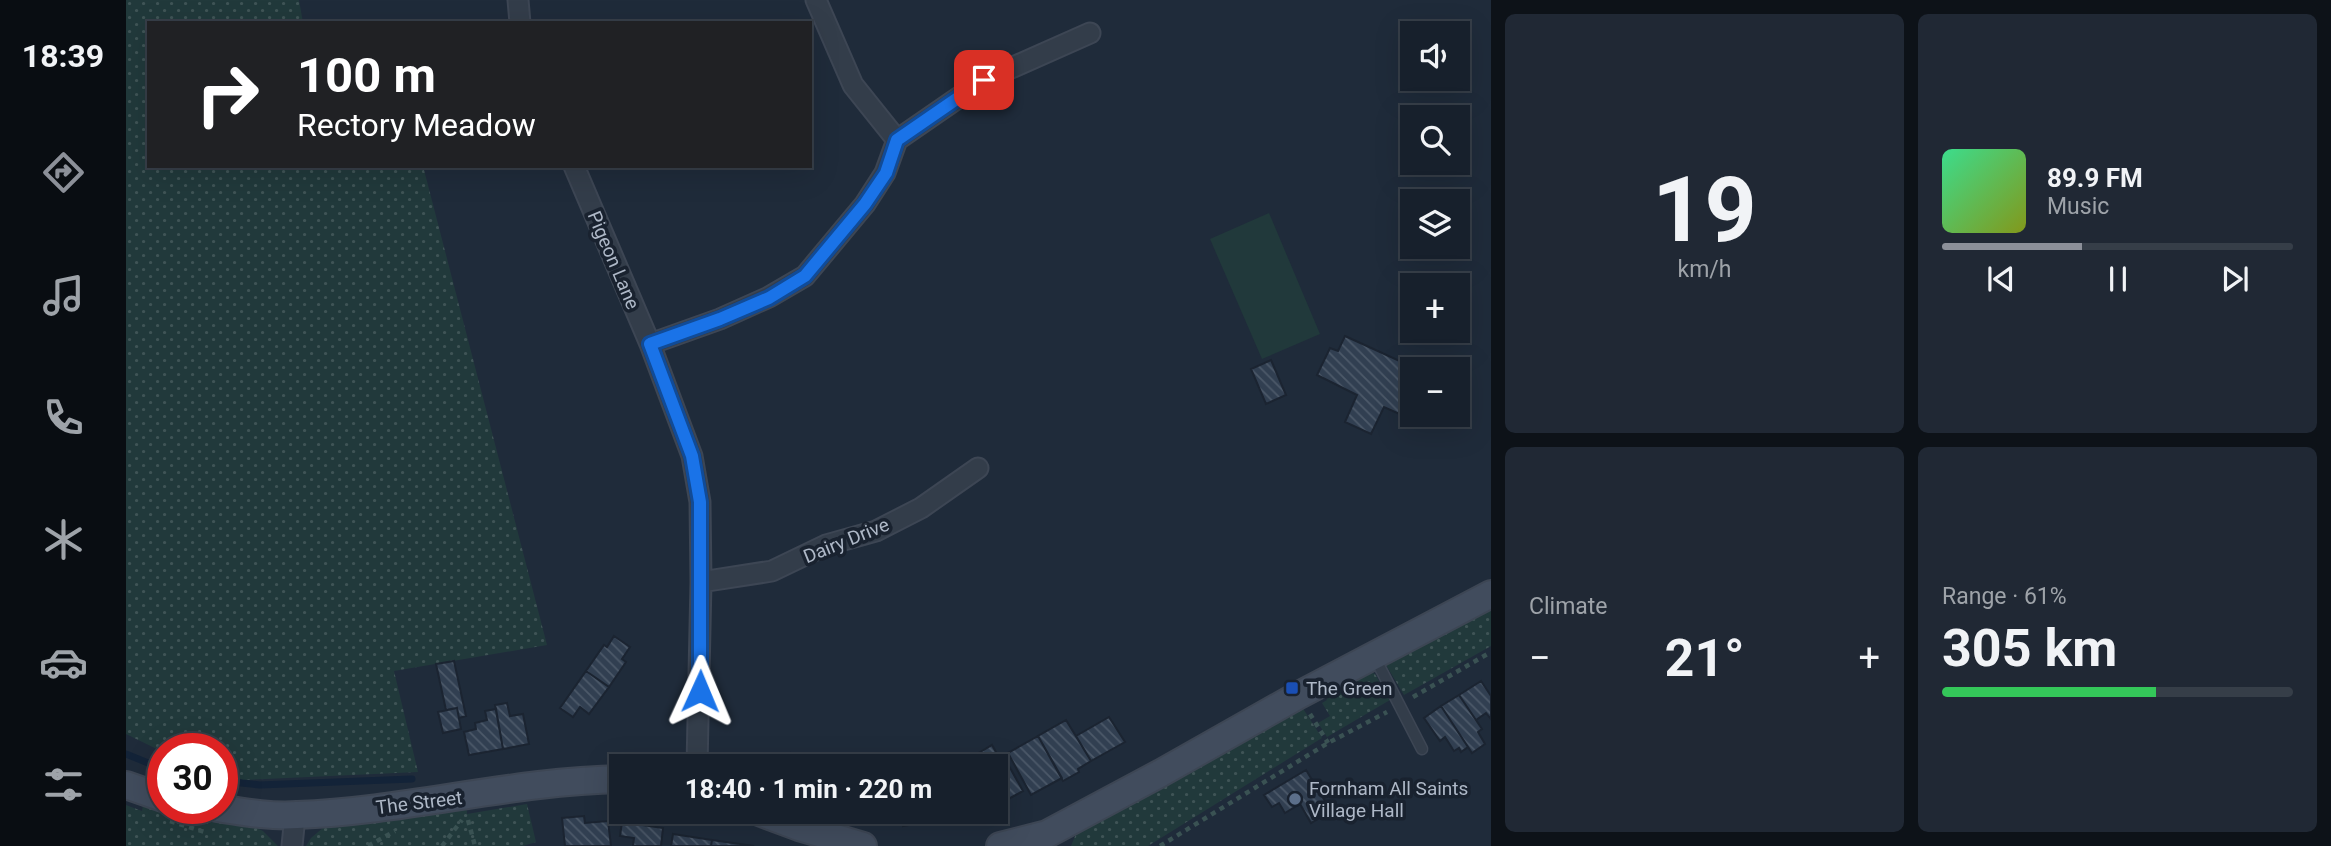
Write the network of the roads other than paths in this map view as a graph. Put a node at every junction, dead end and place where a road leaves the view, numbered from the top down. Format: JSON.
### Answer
{"nodes":[{"id":1,"x":518,"y":0,"type":"edge"},
{"id":2,"x":816,"y":0,"type":"edge"},
{"id":3,"x":520,"y":21,"type":"edge"},
{"id":4,"x":1090,"y":33,"type":"dead end"},
{"id":5,"x":897,"y":140,"type":"junction"},
{"id":6,"x":575,"y":168,"type":"edge"},
{"id":7,"x":650,"y":344,"type":"junction"},
{"id":8,"x":978,"y":468,"type":"dead end"},
{"id":9,"x":701,"y":582,"type":"junction"},
{"id":10,"x":1491,"y":594,"type":"edge"},
{"id":11,"x":1373,"y":655,"type":"junction"},
{"id":12,"x":1422,"y":749,"type":"dead end"},
{"id":13,"x":697,"y":754,"type":"edge"},
{"id":14,"x":609,"y":780,"type":"edge"},
{"id":15,"x":126,"y":785,"type":"edge"},
{"id":16,"x":147,"y":798,"type":"edge"},
{"id":17,"x":295,"y":816,"type":"junction"},
{"id":18,"x":238,"y":820,"type":"edge"},
{"id":19,"x":791,"y":824,"type":"edge"},
{"id":20,"x":1049,"y":840,"type":"edge"},
{"id":21,"x":292,"y":846,"type":"edge"},
{"id":22,"x":863,"y":846,"type":"edge"},
{"id":23,"x":1000,"y":846,"type":"edge"}],
"edges":[{"from":1,"to":3,"type":"street"},
{"from":2,"to":5,"type":"street"},
{"from":4,"to":5,"type":"street"},
{"from":5,"to":7,"type":"street"},
{"from":6,"to":7,"type":"street","name":"Pigeon Lane"},
{"from":7,"to":9,"type":"street","name":"Pigeon Lane"},
{"from":8,"to":9,"type":"street","name":"Dairy Drive"},
{"from":9,"to":13,"type":"street","name":"Pigeon Lane"},
{"from":10,"to":11,"type":"main road"},
{"from":11,"to":12,"type":"lane"},
{"from":11,"to":20,"type":"main road"},
{"from":14,"to":17,"type":"main road","name":"The Street"},
{"from":15,"to":16,"type":"main road"},
{"from":17,"to":18,"type":"main road","name":"The Street"},
{"from":17,"to":21,"type":"street"},
{"from":19,"to":22,"type":"main road"},
{"from":20,"to":23,"type":"main road"}]}
